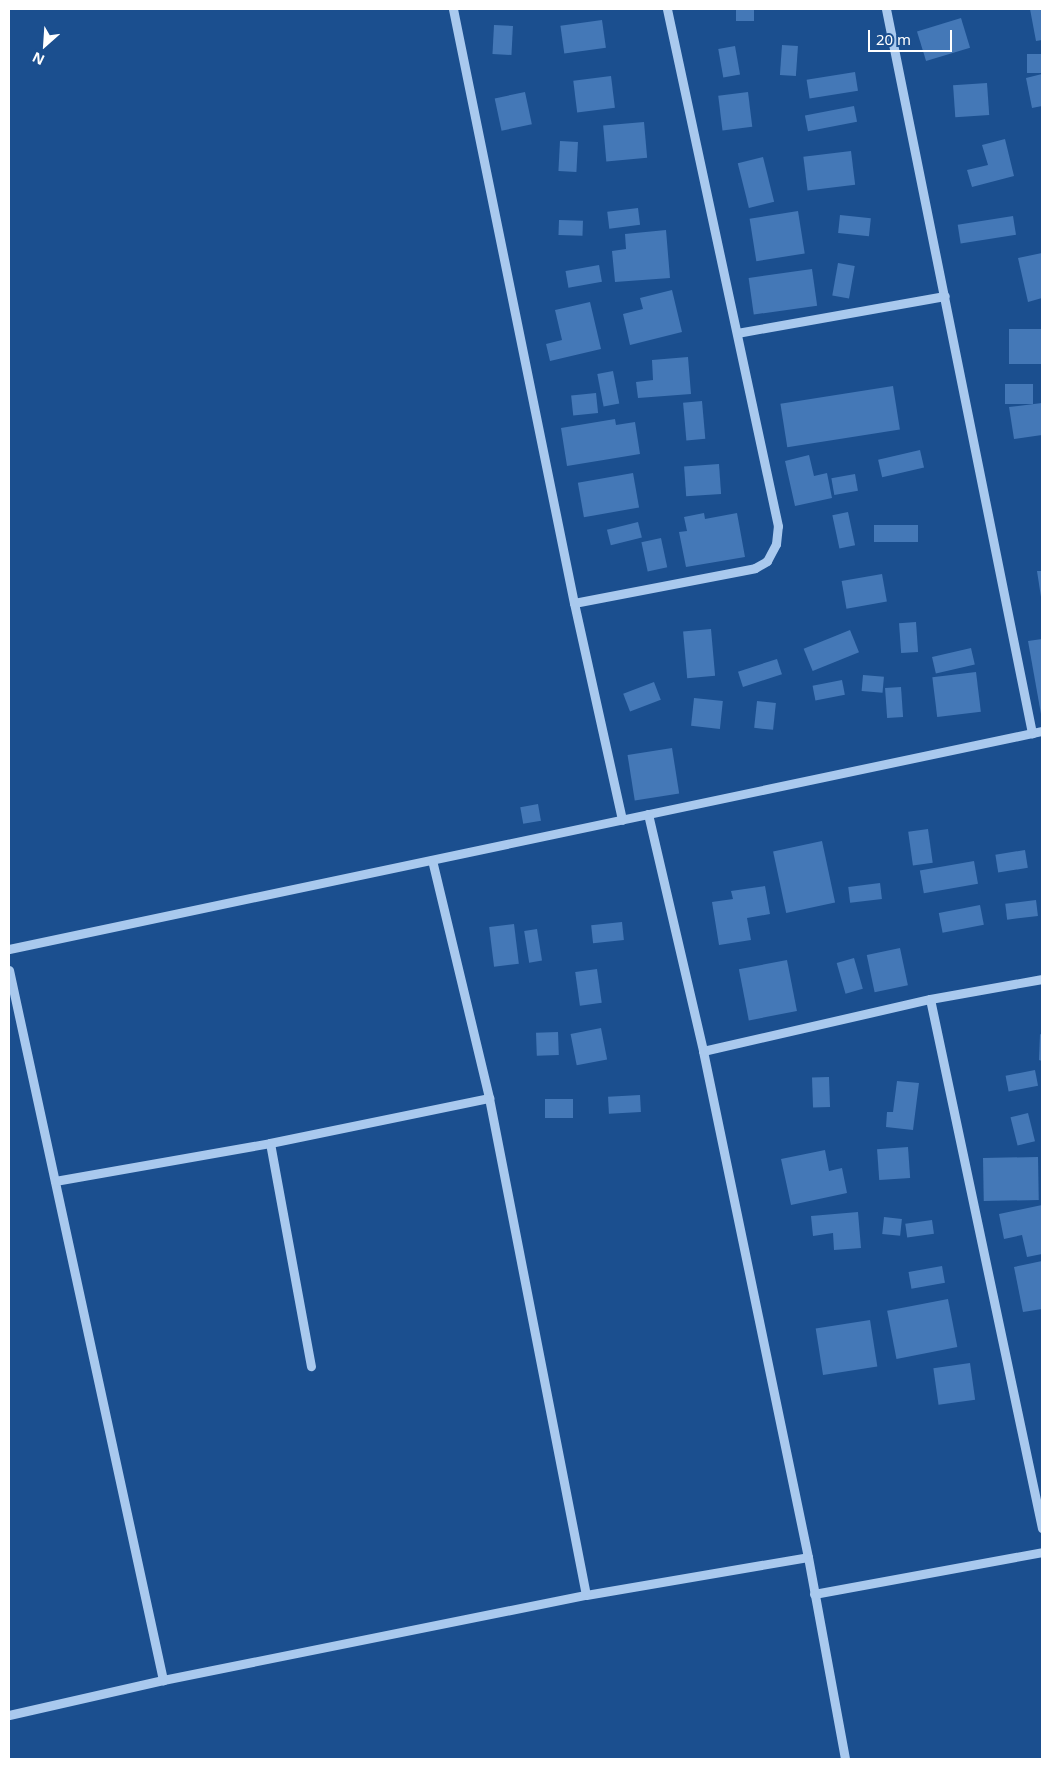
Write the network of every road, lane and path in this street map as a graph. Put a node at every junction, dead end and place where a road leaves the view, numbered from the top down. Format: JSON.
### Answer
{"nodes":[{"id":1,"x":453,"y":9,"type":"edge"},
{"id":2,"x":667,"y":9,"type":"edge"},
{"id":3,"x":886,"y":9,"type":"edge"},
{"id":4,"x":945,"y":296,"type":"junction"},
{"id":5,"x":737,"y":333,"type":"junction"},
{"id":6,"x":574,"y":603,"type":"junction"},
{"id":7,"x":1042,"y":731,"type":"edge"},
{"id":8,"x":1032,"y":733,"type":"junction"},
{"id":9,"x":648,"y":814,"type":"junction"},
{"id":10,"x":622,"y":820,"type":"junction"},
{"id":11,"x":432,"y":860,"type":"junction"},
{"id":12,"x":9,"y":949,"type":"edge"},
{"id":13,"x":9,"y":970,"type":"edge"},
{"id":14,"x":1042,"y":979,"type":"edge"},
{"id":15,"x":930,"y":998,"type":"junction"},
{"id":16,"x":703,"y":1051,"type":"junction"},
{"id":17,"x":489,"y":1098,"type":"junction"},
{"id":18,"x":270,"y":1143,"type":"junction"},
{"id":19,"x":54,"y":1181,"type":"junction"},
{"id":20,"x":311,"y":1366,"type":"dead end"},
{"id":21,"x":1042,"y":1528,"type":"edge"},
{"id":22,"x":1042,"y":1552,"type":"edge"},
{"id":23,"x":808,"y":1557,"type":"junction"},
{"id":24,"x":814,"y":1594,"type":"junction"},
{"id":25,"x":586,"y":1595,"type":"junction"},
{"id":26,"x":163,"y":1680,"type":"junction"},
{"id":27,"x":9,"y":1715,"type":"edge"},
{"id":28,"x":845,"y":1759,"type":"edge"}],
"edges":[{"from":1,"to":6,"type":"street"},
{"from":2,"to":5,"type":"street"},
{"from":3,"to":4,"type":"street"},
{"from":4,"to":5,"type":"street"},
{"from":4,"to":8,"type":"street"},
{"from":5,"to":6,"type":"street"},
{"from":6,"to":10,"type":"street"},
{"from":7,"to":8,"type":"street"},
{"from":8,"to":9,"type":"street"},
{"from":9,"to":10,"type":"street"},
{"from":9,"to":16,"type":"street"},
{"from":10,"to":11,"type":"street"},
{"from":11,"to":12,"type":"street"},
{"from":11,"to":17,"type":"street"},
{"from":13,"to":19,"type":"street"},
{"from":14,"to":15,"type":"street"},
{"from":15,"to":16,"type":"street"},
{"from":15,"to":21,"type":"street"},
{"from":16,"to":23,"type":"street"},
{"from":17,"to":18,"type":"street"},
{"from":17,"to":25,"type":"street"},
{"from":18,"to":19,"type":"street"},
{"from":18,"to":20,"type":"street"},
{"from":19,"to":26,"type":"street"},
{"from":22,"to":24,"type":"street"},
{"from":23,"to":24,"type":"street"},
{"from":23,"to":25,"type":"street"},
{"from":24,"to":28,"type":"street"},
{"from":25,"to":26,"type":"street"},
{"from":26,"to":27,"type":"street"}]}
